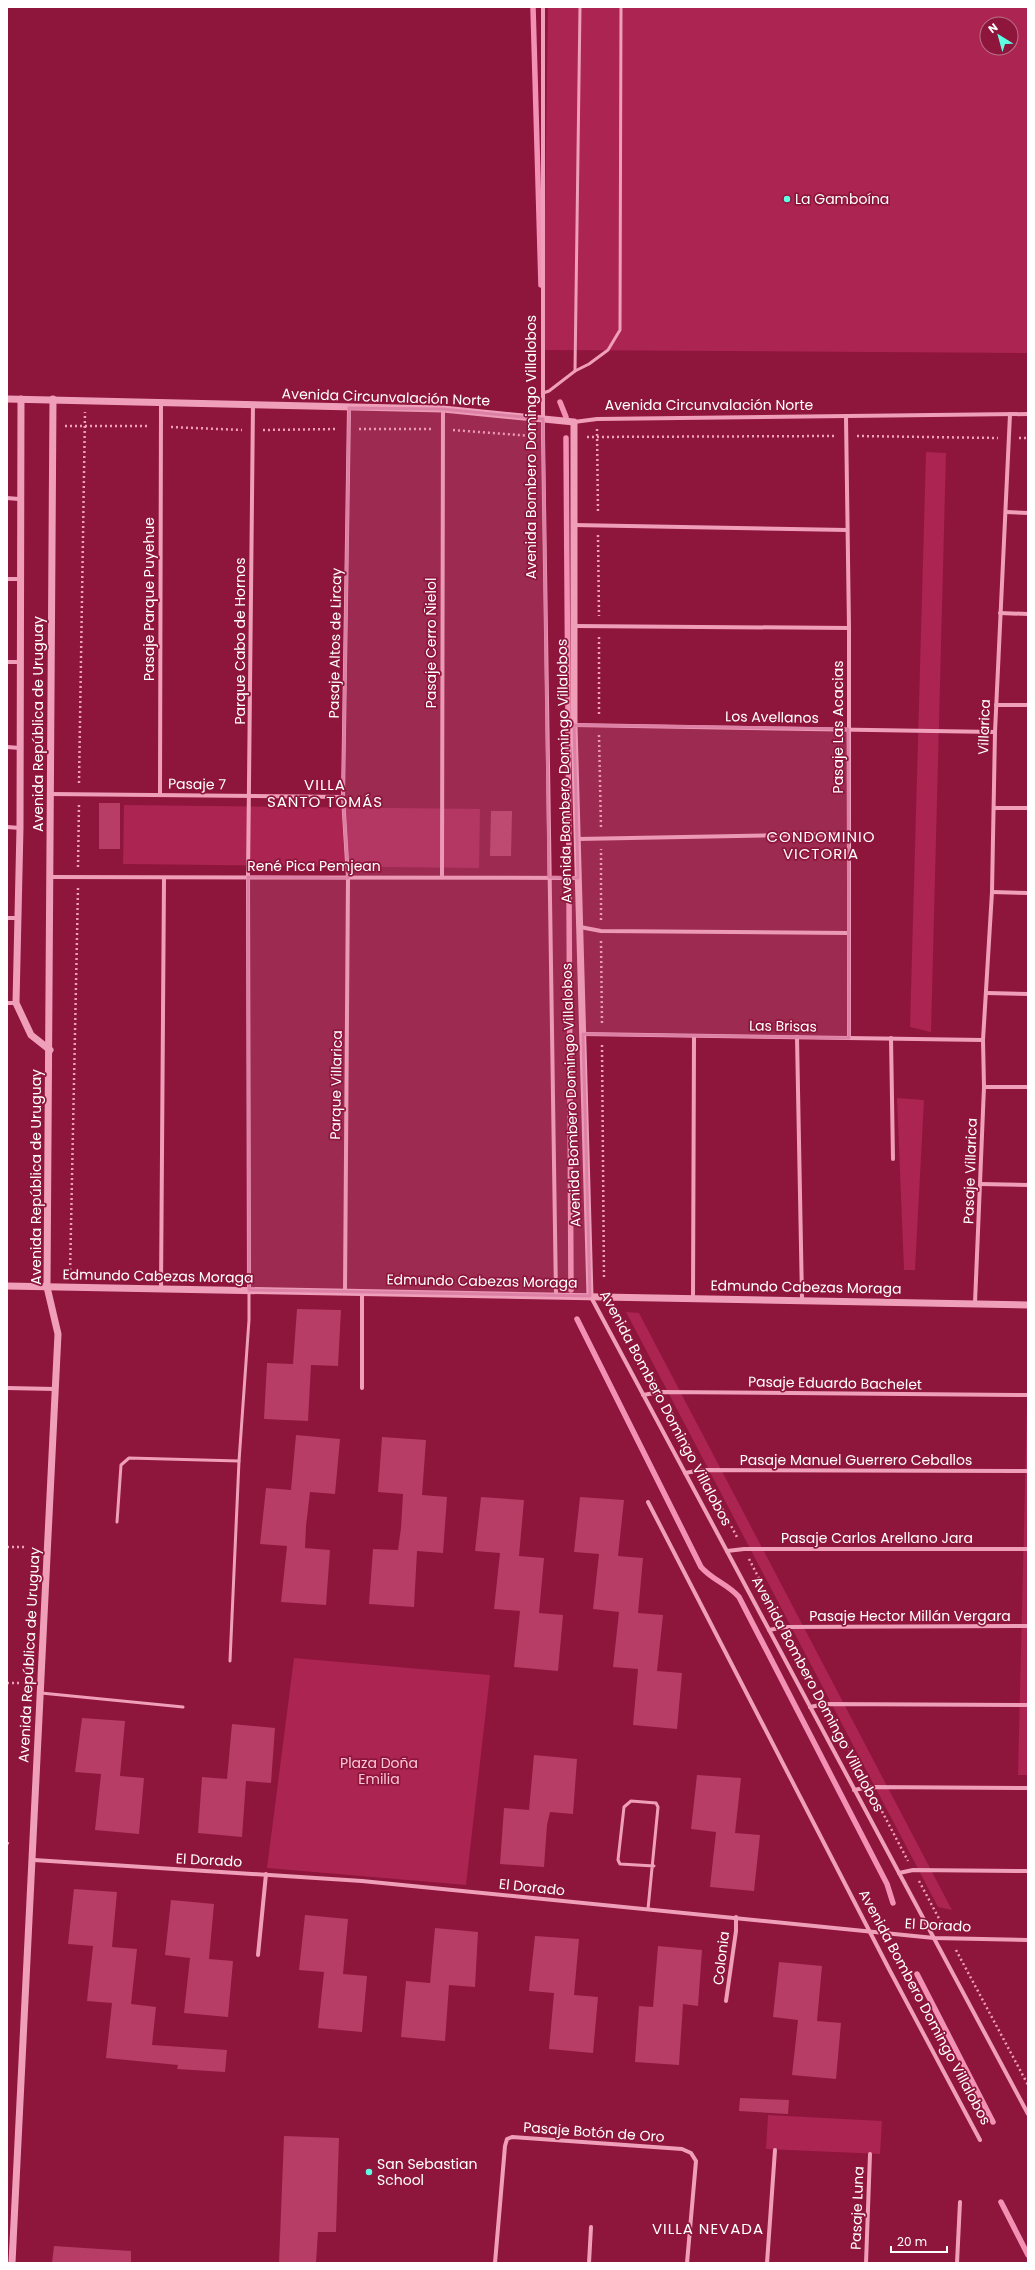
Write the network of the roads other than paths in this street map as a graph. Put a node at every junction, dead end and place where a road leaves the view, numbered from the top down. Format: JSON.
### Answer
{"nodes":[{"id":1,"x":543,"y":7,"type":"edge"},
{"id":2,"x":580,"y":7,"type":"edge"},
{"id":3,"x":621,"y":7,"type":"edge"},
{"id":4,"x":575,"y":370,"type":"junction"},
{"id":5,"x":543,"y":393,"type":"junction"},
{"id":6,"x":7,"y":399,"type":"edge"},
{"id":7,"x":21,"y":399,"type":"junction"},
{"id":8,"x":53,"y":399,"type":"junction"},
{"id":9,"x":161,"y":404,"type":"junction"},
{"id":10,"x":253,"y":404,"type":"junction"},
{"id":11,"x":349,"y":408,"type":"junction"},
{"id":12,"x":443,"y":410,"type":"junction"},
{"id":13,"x":1010,"y":414,"type":"junction"},
{"id":14,"x":1028,"y":414,"type":"edge"},
{"id":15,"x":846,"y":417,"type":"junction"},
{"id":16,"x":543,"y":419,"type":"junction"},
{"id":17,"x":574,"y":422,"type":"junction"},
{"id":18,"x":7,"y":498,"type":"edge"},
{"id":19,"x":19,"y":499,"type":"junction"},
{"id":20,"x":1006,"y":512,"type":"junction"},
{"id":21,"x":1028,"y":513,"type":"edge"},
{"id":22,"x":573,"y":525,"type":"junction"},
{"id":23,"x":847,"y":530,"type":"junction"},
{"id":24,"x":7,"y":579,"type":"edge"},
{"id":25,"x":20,"y":579,"type":"junction"},
{"id":26,"x":1000,"y":613,"type":"junction"},
{"id":27,"x":1028,"y":614,"type":"edge"},
{"id":28,"x":574,"y":626,"type":"junction"},
{"id":29,"x":849,"y":628,"type":"junction"},
{"id":30,"x":7,"y":662,"type":"edge"},
{"id":31,"x":21,"y":662,"type":"junction"},
{"id":32,"x":996,"y":705,"type":"junction"},
{"id":33,"x":1028,"y":705,"type":"edge"},
{"id":34,"x":574,"y":724,"type":"junction"},
{"id":35,"x":848,"y":729,"type":"junction"},
{"id":36,"x":995,"y":732,"type":"junction"},
{"id":37,"x":7,"y":747,"type":"edge"},
{"id":38,"x":20,"y":748,"type":"junction"},
{"id":39,"x":50,"y":794,"type":"junction"},
{"id":40,"x":160,"y":795,"type":"junction"},
{"id":41,"x":250,"y":796,"type":"junction"},
{"id":42,"x":343,"y":797,"type":"junction"},
{"id":43,"x":994,"y":808,"type":"junction"},
{"id":44,"x":1028,"y":808,"type":"edge"},
{"id":45,"x":7,"y":827,"type":"edge"},
{"id":46,"x":20,"y":828,"type":"junction"},
{"id":47,"x":849,"y":834,"type":"junction"},
{"id":48,"x":576,"y":839,"type":"junction"},
{"id":49,"x":51,"y":877,"type":"junction"},
{"id":50,"x":248,"y":877,"type":"junction"},
{"id":51,"x":442,"y":877,"type":"junction"},
{"id":52,"x":549,"y":877,"type":"junction"},
{"id":53,"x":164,"y":878,"type":"junction"},
{"id":54,"x":348,"y":878,"type":"junction"},
{"id":55,"x":578,"y":878,"type":"junction"},
{"id":56,"x":992,"y":892,"type":"junction"},
{"id":57,"x":1028,"y":893,"type":"edge"},
{"id":58,"x":7,"y":918,"type":"edge"},
{"id":59,"x":18,"y":918,"type":"junction"},
{"id":60,"x":580,"y":927,"type":"junction"},
{"id":61,"x":849,"y":933,"type":"junction"},
{"id":62,"x":987,"y":993,"type":"junction"},
{"id":63,"x":1028,"y":994,"type":"edge"},
{"id":64,"x":7,"y":1003,"type":"edge"},
{"id":65,"x":16,"y":1003,"type":"junction"},
{"id":66,"x":583,"y":1034,"type":"junction"},
{"id":67,"x":694,"y":1036,"type":"junction"},
{"id":68,"x":797,"y":1037,"type":"junction"},
{"id":69,"x":849,"y":1038,"type":"junction"},
{"id":70,"x":891,"y":1038,"type":"junction"},
{"id":71,"x":983,"y":1040,"type":"junction"},
{"id":72,"x":50,"y":1050,"type":"junction"},
{"id":73,"x":984,"y":1087,"type":"junction"},
{"id":74,"x":1028,"y":1087,"type":"edge"},
{"id":75,"x":893,"y":1159,"type":"dead end"},
{"id":76,"x":980,"y":1184,"type":"junction"},
{"id":77,"x":1028,"y":1185,"type":"edge"},
{"id":78,"x":7,"y":1286,"type":"edge"},
{"id":79,"x":47,"y":1287,"type":"junction"},
{"id":80,"x":161,"y":1290,"type":"junction"},
{"id":81,"x":249,"y":1290,"type":"junction"},
{"id":82,"x":345,"y":1292,"type":"junction"},
{"id":83,"x":362,"y":1292,"type":"junction"},
{"id":84,"x":556,"y":1295,"type":"junction"},
{"id":85,"x":590,"y":1296,"type":"junction"},
{"id":86,"x":693,"y":1298,"type":"junction"},
{"id":87,"x":802,"y":1299,"type":"junction"},
{"id":88,"x":975,"y":1303,"type":"junction"},
{"id":89,"x":1028,"y":1305,"type":"edge"},
{"id":90,"x":7,"y":1388,"type":"edge"},
{"id":91,"x":362,"y":1388,"type":"dead end"},
{"id":92,"x":55,"y":1389,"type":"junction"},
{"id":93,"x":643,"y":1394,"type":"junction"},
{"id":94,"x":1028,"y":1395,"type":"edge"},
{"id":95,"x":239,"y":1461,"type":"junction"},
{"id":96,"x":1028,"y":1472,"type":"edge"},
{"id":97,"x":685,"y":1473,"type":"junction"},
{"id":98,"x":648,"y":1502,"type":"dead end"},
{"id":99,"x":117,"y":1522,"type":"dead end"},
{"id":100,"x":1028,"y":1549,"type":"edge"},
{"id":101,"x":727,"y":1551,"type":"junction"},
{"id":102,"x":1028,"y":1626,"type":"edge"},
{"id":103,"x":769,"y":1630,"type":"junction"},
{"id":104,"x":230,"y":1662,"type":"dead end"},
{"id":105,"x":40,"y":1693,"type":"junction"},
{"id":106,"x":1028,"y":1705,"type":"edge"},
{"id":107,"x":183,"y":1707,"type":"dead end"},
{"id":108,"x":810,"y":1707,"type":"junction"},
{"id":109,"x":1028,"y":1788,"type":"edge"},
{"id":110,"x":854,"y":1790,"type":"junction"},
{"id":111,"x":34,"y":1860,"type":"junction"},
{"id":112,"x":654,"y":1866,"type":"junction"},
{"id":113,"x":1028,"y":1871,"type":"edge"},
{"id":114,"x":899,"y":1873,"type":"junction"},
{"id":115,"x":266,"y":1874,"type":"junction"},
{"id":116,"x":648,"y":1909,"type":"junction"},
{"id":117,"x":736,"y":1917,"type":"junction"},
{"id":118,"x":870,"y":1932,"type":"junction"},
{"id":119,"x":934,"y":1938,"type":"junction"},
{"id":120,"x":1028,"y":1940,"type":"edge"},
{"id":121,"x":258,"y":1955,"type":"dead end"},
{"id":122,"x":726,"y":2001,"type":"dead end"},
{"id":123,"x":1028,"y":2114,"type":"edge"},
{"id":124,"x":980,"y":2140,"type":"dead end"},
{"id":125,"x":775,"y":2150,"type":"dead end"},
{"id":126,"x":870,"y":2154,"type":"dead end"},
{"id":127,"x":960,"y":2202,"type":"dead end"},
{"id":128,"x":591,"y":2227,"type":"dead end"},
{"id":129,"x":12,"y":2263,"type":"edge"},
{"id":130,"x":495,"y":2263,"type":"edge"},
{"id":131,"x":589,"y":2263,"type":"edge"},
{"id":132,"x":687,"y":2263,"type":"edge"},
{"id":133,"x":767,"y":2263,"type":"edge"},
{"id":134,"x":866,"y":2263,"type":"edge"},
{"id":135,"x":957,"y":2263,"type":"edge"}],
"edges":[{"from":1,"to":5,"type":"street","name":"Avenida Bombero Domingo Villalobos"},
{"from":2,"to":4,"type":"lane"},
{"from":3,"to":4,"type":"lane"},
{"from":4,"to":5,"type":"lane"},
{"from":5,"to":16,"type":"street","name":"Avenida Bombero Domingo Villalobos"},
{"from":6,"to":7,"type":"street","name":"Avenida Circunvalación Norte"},
{"from":7,"to":8,"type":"street","name":"Avenida Circunvalación Norte"},
{"from":7,"to":19,"type":"street","name":"Avenida República de Uruguay"},
{"from":8,"to":9,"type":"street","name":"Avenida Circunvalación Norte"},
{"from":8,"to":39,"type":"street","name":"Avenida República de Uruguay"},
{"from":9,"to":10,"type":"street","name":"Avenida Circunvalación Norte"},
{"from":9,"to":40,"type":"street","name":"Pasaje Parque Puyehue"},
{"from":10,"to":11,"type":"street","name":"Avenida Circunvalación Norte"},
{"from":10,"to":41,"type":"street","name":"Parque Cabo de Hornos"},
{"from":11,"to":12,"type":"street","name":"Avenida Circunvalación Norte"},
{"from":11,"to":42,"type":"street","name":"Pasaje Altos de Lircay"},
{"from":12,"to":16,"type":"street","name":"Avenida Circunvalación Norte"},
{"from":12,"to":51,"type":"street","name":"Pasaje Cerro Ñielol"},
{"from":13,"to":14,"type":"street","name":"Avenida Circunvalación Norte"},
{"from":13,"to":15,"type":"street","name":"Avenida Circunvalación Norte"},
{"from":13,"to":20,"type":"street","name":"Villarica"},
{"from":15,"to":17,"type":"street","name":"Avenida Circunvalación Norte"},
{"from":15,"to":23,"type":"street","name":"Pasaje Las Acacias"},
{"from":16,"to":17,"type":"street","name":"Avenida Circunvalación Norte"},
{"from":16,"to":52,"type":"street","name":"Avenida Bombero Domingo Villalobos"},
{"from":17,"to":22,"type":"street","name":"Avenida Bombero Domingo Villalobos"},
{"from":18,"to":19,"type":"street"},
{"from":19,"to":25,"type":"street","name":"Avenida República de Uruguay"},
{"from":20,"to":21,"type":"street"},
{"from":20,"to":26,"type":"street","name":"Villarica"},
{"from":22,"to":23,"type":"street"},
{"from":22,"to":28,"type":"street","name":"Avenida Bombero Domingo Villalobos"},
{"from":23,"to":29,"type":"street","name":"Pasaje Las Acacias"},
{"from":24,"to":25,"type":"street"},
{"from":25,"to":31,"type":"street","name":"Avenida República de Uruguay"},
{"from":26,"to":27,"type":"street"},
{"from":26,"to":32,"type":"street","name":"Villarica"},
{"from":28,"to":29,"type":"street"},
{"from":28,"to":34,"type":"street","name":"Avenida Bombero Domingo Villalobos"},
{"from":29,"to":35,"type":"street","name":"Pasaje Las Acacias"},
{"from":30,"to":31,"type":"street"},
{"from":31,"to":38,"type":"street","name":"Avenida República de Uruguay"},
{"from":32,"to":33,"type":"street"},
{"from":32,"to":36,"type":"street","name":"Villarica"},
{"from":34,"to":35,"type":"street","name":"Los Avellanos"},
{"from":34,"to":48,"type":"street","name":"Avenida Bombero Domingo Villalobos"},
{"from":35,"to":36,"type":"street","name":"Los Avellanos"},
{"from":35,"to":47,"type":"street","name":"Pasaje Las Acacias"},
{"from":36,"to":43,"type":"street","name":"Villarica"},
{"from":37,"to":38,"type":"street"},
{"from":38,"to":46,"type":"street","name":"Avenida República de Uruguay"},
{"from":39,"to":40,"type":"street","name":"Pasaje 7"},
{"from":39,"to":49,"type":"street","name":"Avenida República de Uruguay"},
{"from":40,"to":41,"type":"street","name":"Pasaje 7"},
{"from":41,"to":42,"type":"street","name":"Pasaje 7"},
{"from":41,"to":50,"type":"street","name":"Parque Cabo de Hornos"},
{"from":42,"to":54,"type":"street","name":"Pasaje Altos de Lircay"},
{"from":43,"to":44,"type":"street"},
{"from":43,"to":56,"type":"street","name":"Villarica"},
{"from":45,"to":46,"type":"street"},
{"from":46,"to":59,"type":"street","name":"Avenida República de Uruguay"},
{"from":47,"to":48,"type":"street"},
{"from":47,"to":61,"type":"street","name":"Pasaje Las Acacias"},
{"from":48,"to":55,"type":"street","name":"Avenida Bombero Domingo Villalobos"},
{"from":49,"to":53,"type":"street","name":"René Pica Pemjean"},
{"from":49,"to":72,"type":"street","name":"Avenida República de Uruguay"},
{"from":50,"to":53,"type":"street","name":"René Pica Pemjean"},
{"from":50,"to":54,"type":"street","name":"René Pica Pemjean"},
{"from":50,"to":81,"type":"street","name":"Parque Cabo de Hornos"},
{"from":51,"to":52,"type":"street","name":"René Pica Pemjean"},
{"from":51,"to":54,"type":"street","name":"René Pica Pemjean"},
{"from":52,"to":55,"type":"street","name":"René Pica Pemjean"},
{"from":52,"to":84,"type":"street","name":"Avenida Bombero Domingo Villalobos"},
{"from":53,"to":80,"type":"street"},
{"from":54,"to":82,"type":"street","name":"Parque Villarica"},
{"from":55,"to":60,"type":"street","name":"Avenida Bombero Domingo Villalobos"},
{"from":56,"to":57,"type":"street"},
{"from":56,"to":62,"type":"street","name":"Villarica"},
{"from":58,"to":59,"type":"street"},
{"from":59,"to":65,"type":"street","name":"Avenida República de Uruguay"},
{"from":60,"to":61,"type":"street"},
{"from":60,"to":66,"type":"street","name":"Avenida Bombero Domingo Villalobos"},
{"from":61,"to":69,"type":"street","name":"Pasaje Las Acacias"},
{"from":62,"to":63,"type":"street"},
{"from":62,"to":71,"type":"street","name":"Villarica"},
{"from":64,"to":65,"type":"street"},
{"from":65,"to":72,"type":"street","name":"Avenida República de Uruguay"},
{"from":66,"to":67,"type":"street","name":"Las Brisas"},
{"from":66,"to":85,"type":"street","name":"Avenida Bombero Domingo Villalobos"},
{"from":67,"to":68,"type":"street","name":"Las Brisas"},
{"from":67,"to":86,"type":"street"},
{"from":68,"to":69,"type":"street","name":"Las Brisas"},
{"from":68,"to":87,"type":"street"},
{"from":69,"to":70,"type":"street","name":"Las Brisas"},
{"from":70,"to":71,"type":"street","name":"Las Brisas"},
{"from":70,"to":75,"type":"street"},
{"from":71,"to":73,"type":"street","name":"Pasaje Villarica"},
{"from":72,"to":79,"type":"street","name":"Avenida República de Uruguay"},
{"from":73,"to":74,"type":"street"},
{"from":73,"to":76,"type":"street","name":"Pasaje Villarica"},
{"from":76,"to":77,"type":"street"},
{"from":76,"to":88,"type":"street","name":"Pasaje Villarica"},
{"from":78,"to":79,"type":"street","name":"Edmundo Cabezas Moraga"},
{"from":79,"to":80,"type":"street","name":"Edmundo Cabezas Moraga"},
{"from":79,"to":92,"type":"street","name":"Avenida República de Uruguay"},
{"from":80,"to":81,"type":"street","name":"Edmundo Cabezas Moraga"},
{"from":81,"to":82,"type":"street","name":"Edmundo Cabezas Moraga"},
{"from":81,"to":95,"type":"lane"},
{"from":82,"to":83,"type":"street","name":"Edmundo Cabezas Moraga"},
{"from":83,"to":84,"type":"street","name":"Edmundo Cabezas Moraga"},
{"from":83,"to":91,"type":"street"},
{"from":84,"to":85,"type":"street","name":"Edmundo Cabezas Moraga"},
{"from":85,"to":86,"type":"street","name":"Edmundo Cabezas Moraga"},
{"from":85,"to":93,"type":"street","name":"Avenida Bombero Domingo Villalobos"},
{"from":86,"to":87,"type":"street","name":"Edmundo Cabezas Moraga"},
{"from":87,"to":88,"type":"street","name":"Edmundo Cabezas Moraga"},
{"from":88,"to":89,"type":"street","name":"Edmundo Cabezas Moraga"},
{"from":90,"to":92,"type":"street"},
{"from":92,"to":105,"type":"street","name":"Avenida República de Uruguay"},
{"from":93,"to":94,"type":"street","name":"Pasaje Eduardo Bachelet"},
{"from":93,"to":97,"type":"street","name":"Avenida Bombero Domingo Villalobos"},
{"from":95,"to":99,"type":"lane"},
{"from":95,"to":104,"type":"lane"},
{"from":96,"to":97,"type":"street","name":"Pasaje Manuel Guerrero Ceballos"},
{"from":97,"to":101,"type":"street","name":"Avenida Bombero Domingo Villalobos"},
{"from":98,"to":118,"type":"street","name":"Avenida Bombero Domingo Villalobos"},
{"from":100,"to":101,"type":"street","name":"Pasaje Carlos Arellano Jara"},
{"from":101,"to":103,"type":"street","name":"Avenida Bombero Domingo Villalobos"},
{"from":102,"to":103,"type":"street","name":"Pasaje Hector Millán Vergara"},
{"from":103,"to":108,"type":"street","name":"Avenida Bombero Domingo Villalobos"},
{"from":105,"to":107,"type":"lane"},
{"from":105,"to":111,"type":"street","name":"Avenida República de Uruguay"},
{"from":106,"to":108,"type":"street"},
{"from":108,"to":110,"type":"street","name":"Avenida Bombero Domingo Villalobos"},
{"from":109,"to":110,"type":"street"},
{"from":110,"to":114,"type":"street","name":"Avenida Bombero Domingo Villalobos"},
{"from":111,"to":115,"type":"street","name":"El Dorado"},
{"from":111,"to":129,"type":"street","name":"Avenida República de Uruguay"},
{"from":112,"to":112,"type":"lane"},
{"from":112,"to":116,"type":"lane"},
{"from":113,"to":114,"type":"street"},
{"from":114,"to":119,"type":"street","name":"Avenida Bombero Domingo Villalobos"},
{"from":115,"to":116,"type":"street","name":"El Dorado"},
{"from":115,"to":121,"type":"street"},
{"from":116,"to":117,"type":"street","name":"El Dorado"},
{"from":117,"to":118,"type":"street","name":"El Dorado"},
{"from":117,"to":122,"type":"street","name":"Colonia"},
{"from":118,"to":119,"type":"street","name":"El Dorado"},
{"from":118,"to":124,"type":"street","name":"Avenida Bombero Domingo Villalobos"},
{"from":119,"to":120,"type":"street","name":"El Dorado"},
{"from":119,"to":123,"type":"street","name":"Avenida Bombero Domingo Villalobos"},
{"from":125,"to":133,"type":"street"},
{"from":126,"to":134,"type":"street","name":"Pasaje Luna"},
{"from":127,"to":135,"type":"street"},
{"from":128,"to":131,"type":"street"},
{"from":130,"to":132,"type":"street","name":"Pasaje Botón de Oro"}]}
